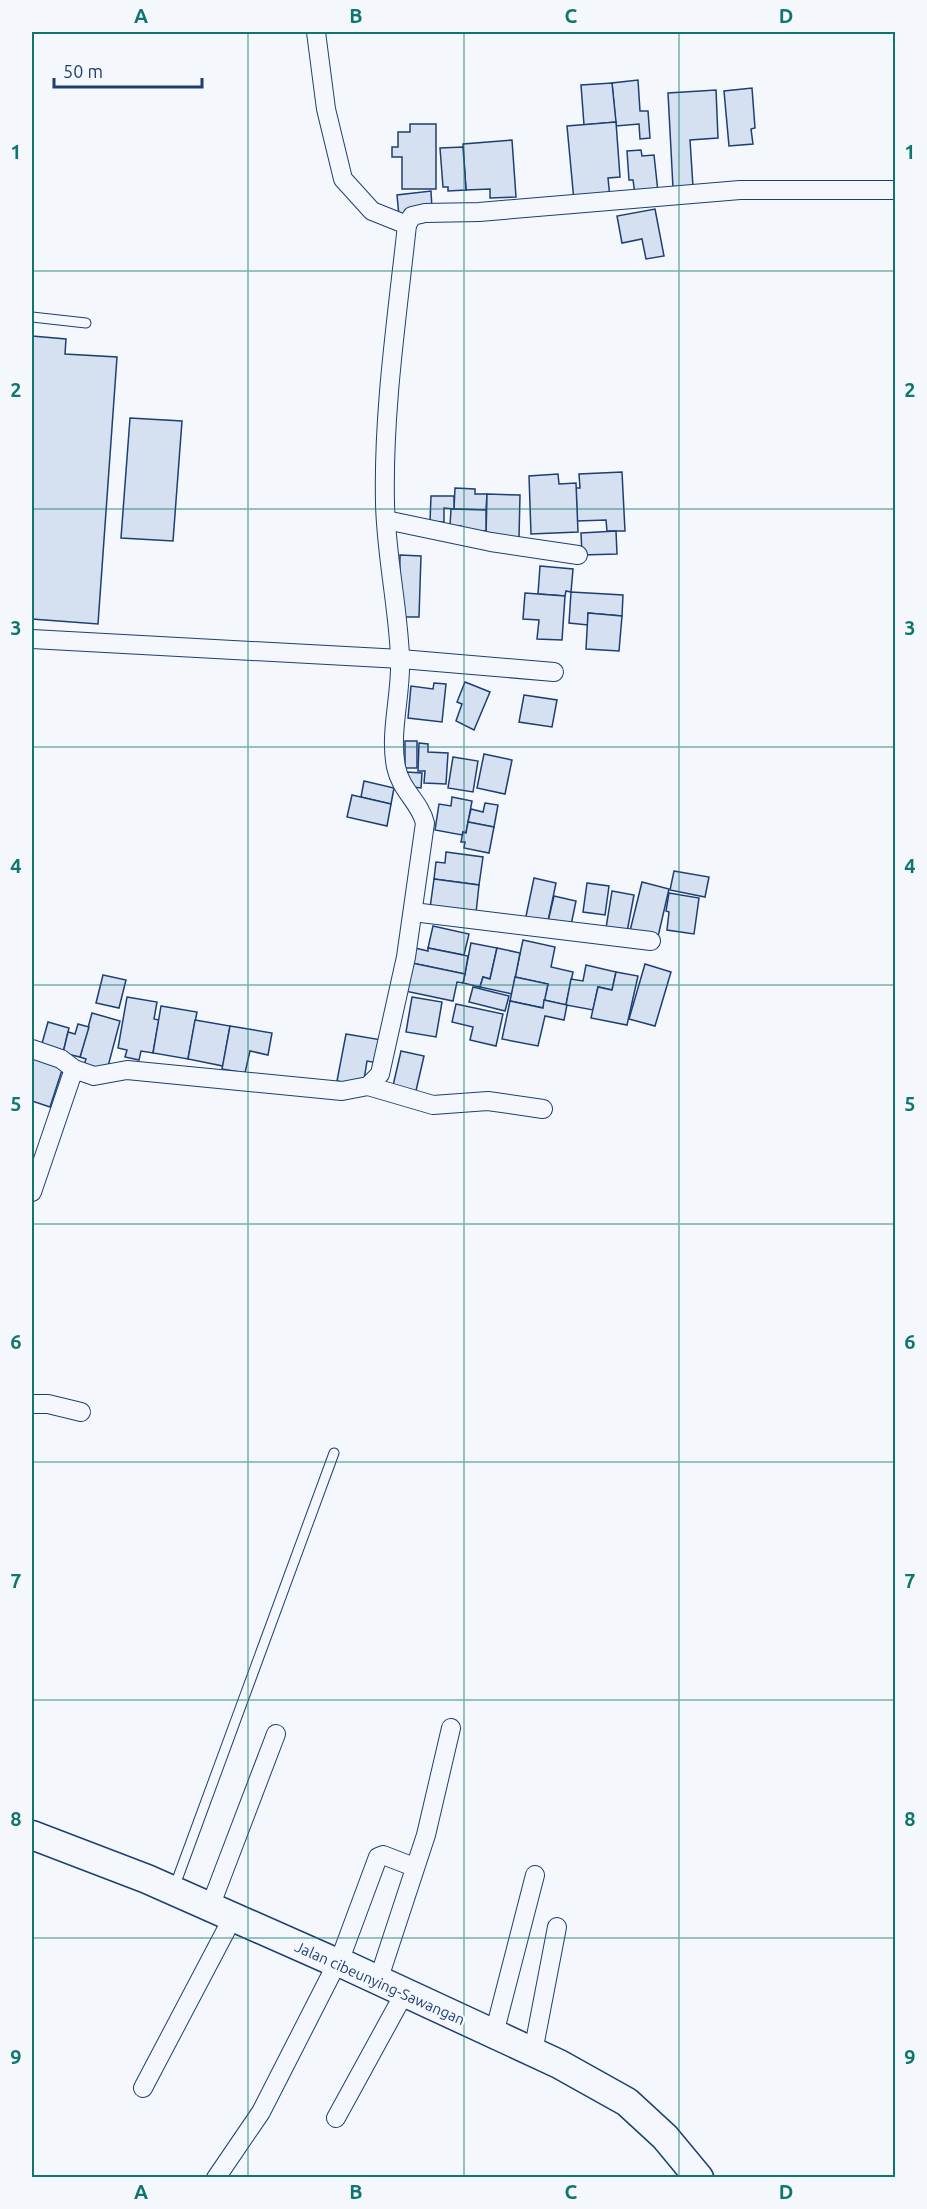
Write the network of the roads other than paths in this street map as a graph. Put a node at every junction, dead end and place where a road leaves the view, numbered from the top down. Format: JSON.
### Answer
{"nodes":[{"id":1,"x":316,"y":32,"type":"edge"},
{"id":2,"x":896,"y":190,"type":"edge"},
{"id":3,"x":407,"y":225,"type":"junction"},
{"id":4,"x":32,"y":317,"type":"edge"},
{"id":5,"x":86,"y":323,"type":"dead end"},
{"id":6,"x":386,"y":520,"type":"junction"},
{"id":7,"x":578,"y":555,"type":"dead end"},
{"id":8,"x":32,"y":639,"type":"edge"},
{"id":9,"x":401,"y":659,"type":"junction"},
{"id":10,"x":554,"y":672,"type":"dead end"},
{"id":11,"x":413,"y":912,"type":"junction"},
{"id":12,"x":651,"y":942,"type":"dead end"},
{"id":13,"x":32,"y":1049,"type":"edge"},
{"id":14,"x":74,"y":1069,"type":"junction"},
{"id":15,"x":368,"y":1086,"type":"junction"},
{"id":16,"x":543,"y":1109,"type":"dead end"},
{"id":17,"x":32,"y":1192,"type":"edge"},
{"id":18,"x":32,"y":1404,"type":"edge"},
{"id":19,"x":81,"y":1412,"type":"dead end"},
{"id":20,"x":334,"y":1453,"type":"dead end"},
{"id":21,"x":451,"y":1728,"type":"dead end"},
{"id":22,"x":276,"y":1734,"type":"dead end"},
{"id":23,"x":32,"y":1835,"type":"edge"},
{"id":24,"x":414,"y":1867,"type":"junction"},
{"id":25,"x":535,"y":1875,"type":"dead end"},
{"id":26,"x":173,"y":1891,"type":"junction"},
{"id":27,"x":221,"y":1912,"type":"junction"},
{"id":28,"x":557,"y":1927,"type":"dead end"},
{"id":29,"x":338,"y":1963,"type":"junction"},
{"id":30,"x":378,"y":1980,"type":"junction"},
{"id":31,"x":405,"y":1992,"type":"junction"},
{"id":32,"x":495,"y":2034,"type":"junction"},
{"id":33,"x":533,"y":2052,"type":"junction"},
{"id":34,"x":142,"y":2088,"type":"dead end"},
{"id":35,"x":336,"y":2118,"type":"dead end"},
{"id":36,"x":216,"y":2178,"type":"edge"},
{"id":37,"x":699,"y":2178,"type":"edge"}],
"edges":[{"from":1,"to":3,"type":"street"},
{"from":2,"to":3,"type":"street"},
{"from":3,"to":6,"type":"street"},
{"from":4,"to":5,"type":"lane"},
{"from":6,"to":7,"type":"street"},
{"from":6,"to":9,"type":"street"},
{"from":8,"to":9,"type":"street"},
{"from":9,"to":10,"type":"street"},
{"from":9,"to":11,"type":"street"},
{"from":11,"to":12,"type":"street"},
{"from":11,"to":15,"type":"street"},
{"from":13,"to":14,"type":"street"},
{"from":14,"to":15,"type":"street"},
{"from":14,"to":17,"type":"street"},
{"from":15,"to":16,"type":"street"},
{"from":18,"to":19,"type":"street"},
{"from":20,"to":26,"type":"lane"},
{"from":21,"to":24,"type":"street"},
{"from":22,"to":27,"type":"street"},
{"from":23,"to":26,"type":"main road","name":"Jalan cibeunying-Sawangan"},
{"from":24,"to":29,"type":"street"},
{"from":24,"to":30,"type":"street"},
{"from":25,"to":32,"type":"street"},
{"from":26,"to":27,"type":"main road","name":"Jalan cibeunying-Sawangan"},
{"from":27,"to":29,"type":"main road","name":"Jalan cibeunying-Sawangan"},
{"from":27,"to":34,"type":"street"},
{"from":28,"to":33,"type":"street"},
{"from":29,"to":30,"type":"main road","name":"Jalan cibeunying-Sawangan"},
{"from":29,"to":36,"type":"street"},
{"from":30,"to":31,"type":"main road","name":"Jalan cibeunying-Sawangan"},
{"from":31,"to":32,"type":"main road","name":"Jalan cibeunying-Sawangan"},
{"from":31,"to":35,"type":"street"},
{"from":32,"to":33,"type":"main road","name":"Jalan cibeunying-Sawangan"},
{"from":33,"to":37,"type":"main road","name":"Jalan cibeunying-Sawangan"}]}
